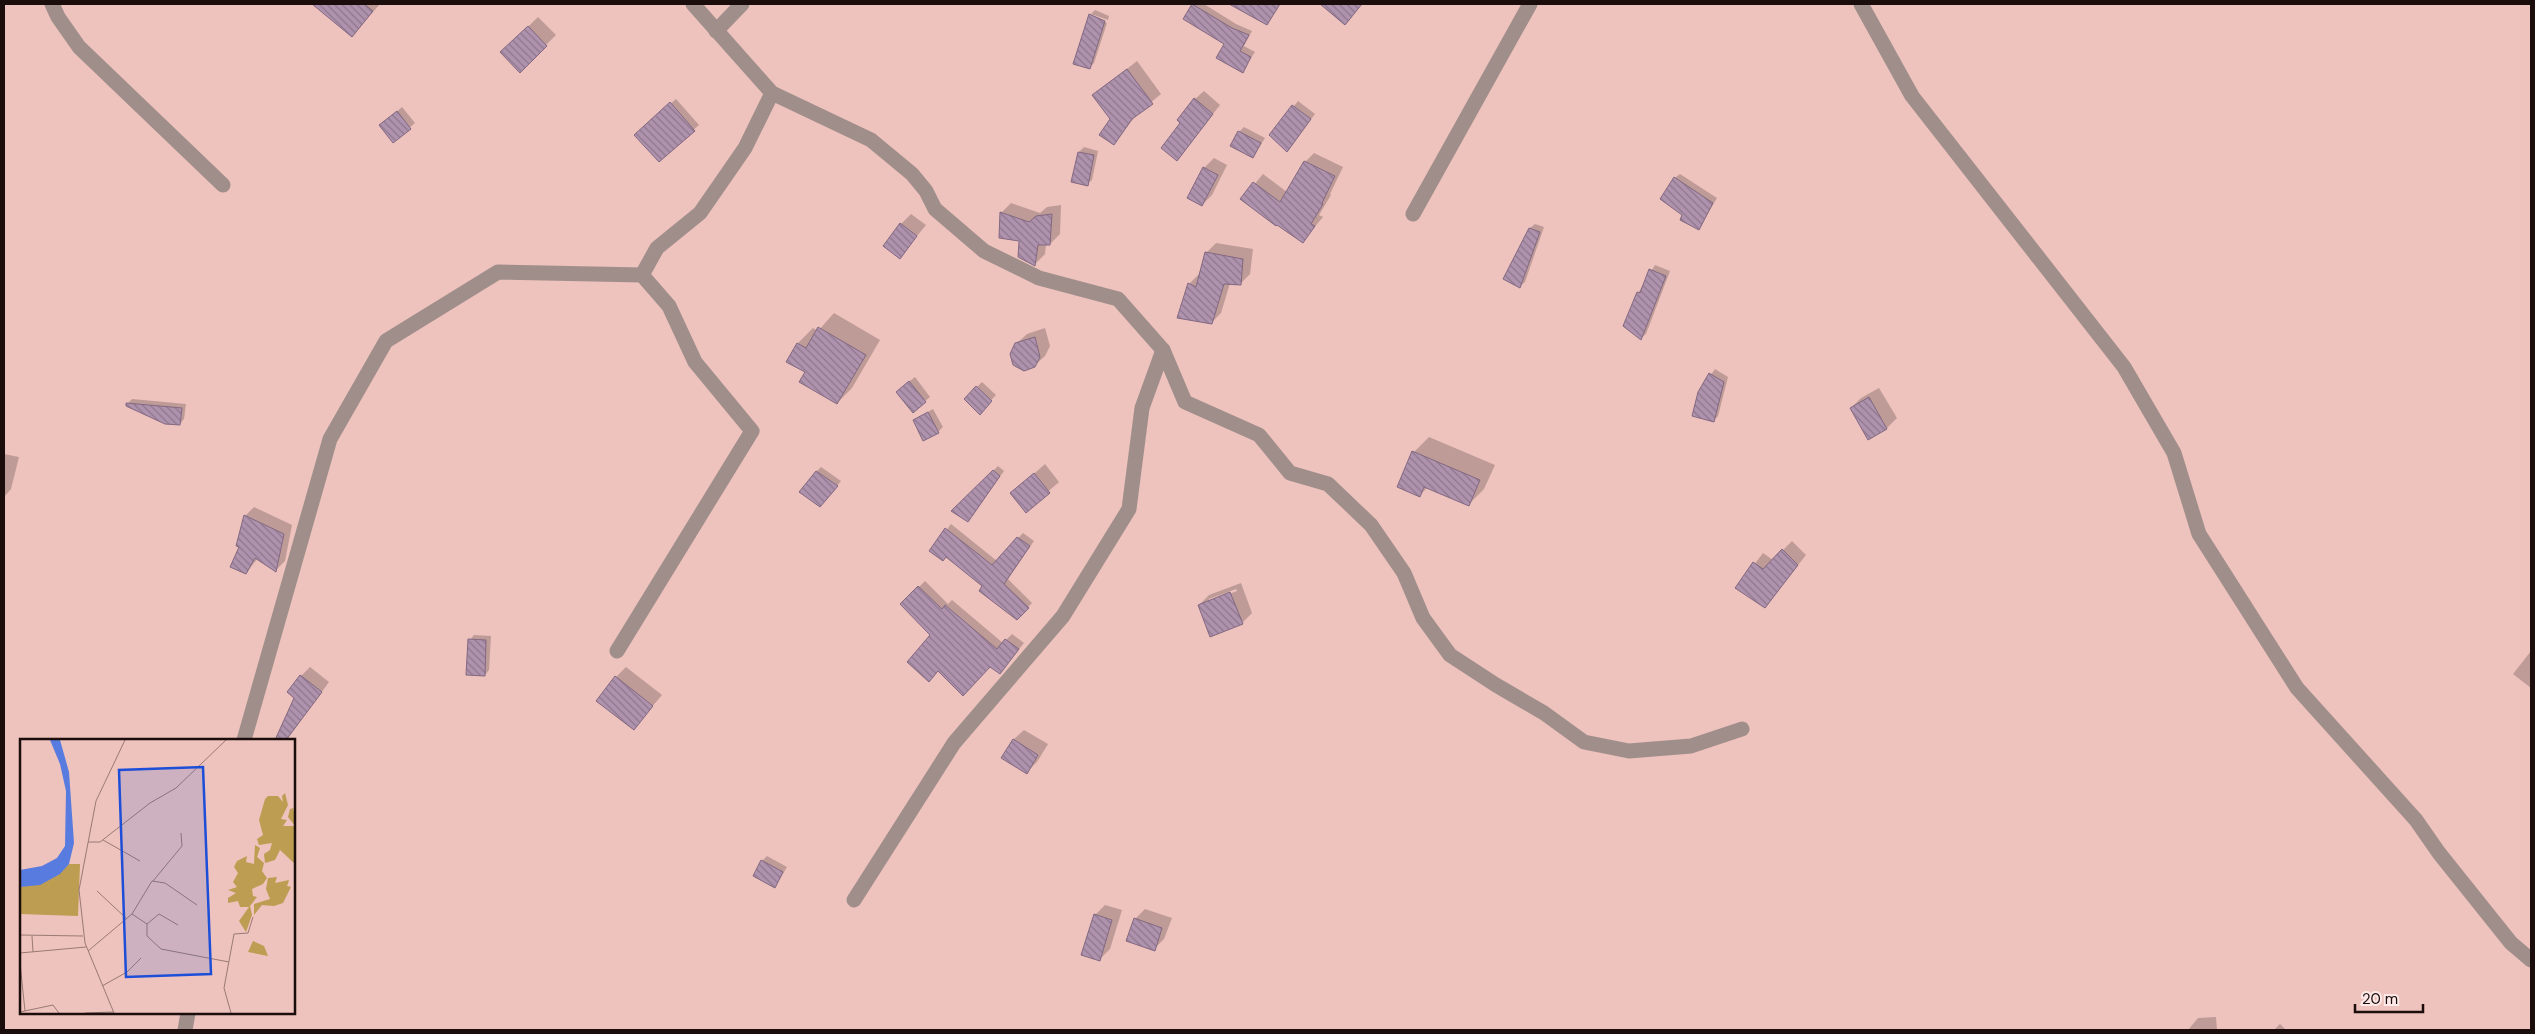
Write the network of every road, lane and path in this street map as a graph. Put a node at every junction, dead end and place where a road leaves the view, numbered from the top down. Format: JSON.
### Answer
{"nodes":[{"id":1,"x":52,"y":4,"type":"edge"},
{"id":2,"x":693,"y":4,"type":"edge"},
{"id":3,"x":742,"y":4,"type":"edge"},
{"id":4,"x":1530,"y":4,"type":"edge"},
{"id":5,"x":1861,"y":4,"type":"edge"},
{"id":6,"x":716,"y":31,"type":"junction"},
{"id":7,"x":772,"y":93,"type":"junction"},
{"id":8,"x":223,"y":185,"type":"dead end"},
{"id":9,"x":1412,"y":214,"type":"dead end"},
{"id":10,"x":642,"y":275,"type":"junction"},
{"id":11,"x":1163,"y":350,"type":"junction"},
{"id":12,"x":617,"y":651,"type":"dead end"},
{"id":13,"x":1742,"y":728,"type":"dead end"},
{"id":14,"x":244,"y":739,"type":"edge"},
{"id":15,"x":854,"y":900,"type":"dead end"},
{"id":16,"x":2531,"y":960,"type":"edge"},
{"id":17,"x":188,"y":1014,"type":"edge"},
{"id":18,"x":185,"y":1030,"type":"edge"}],
"edges":[{"from":1,"to":8,"type":"street"},
{"from":2,"to":6,"type":"street"},
{"from":3,"to":6,"type":"street"},
{"from":4,"to":9,"type":"street"},
{"from":5,"to":16,"type":"street"},
{"from":6,"to":7,"type":"street"},
{"from":7,"to":10,"type":"street"},
{"from":7,"to":11,"type":"street"},
{"from":10,"to":12,"type":"street"},
{"from":10,"to":14,"type":"street"},
{"from":11,"to":13,"type":"street"},
{"from":11,"to":15,"type":"street"},
{"from":17,"to":18,"type":"street"}]}
